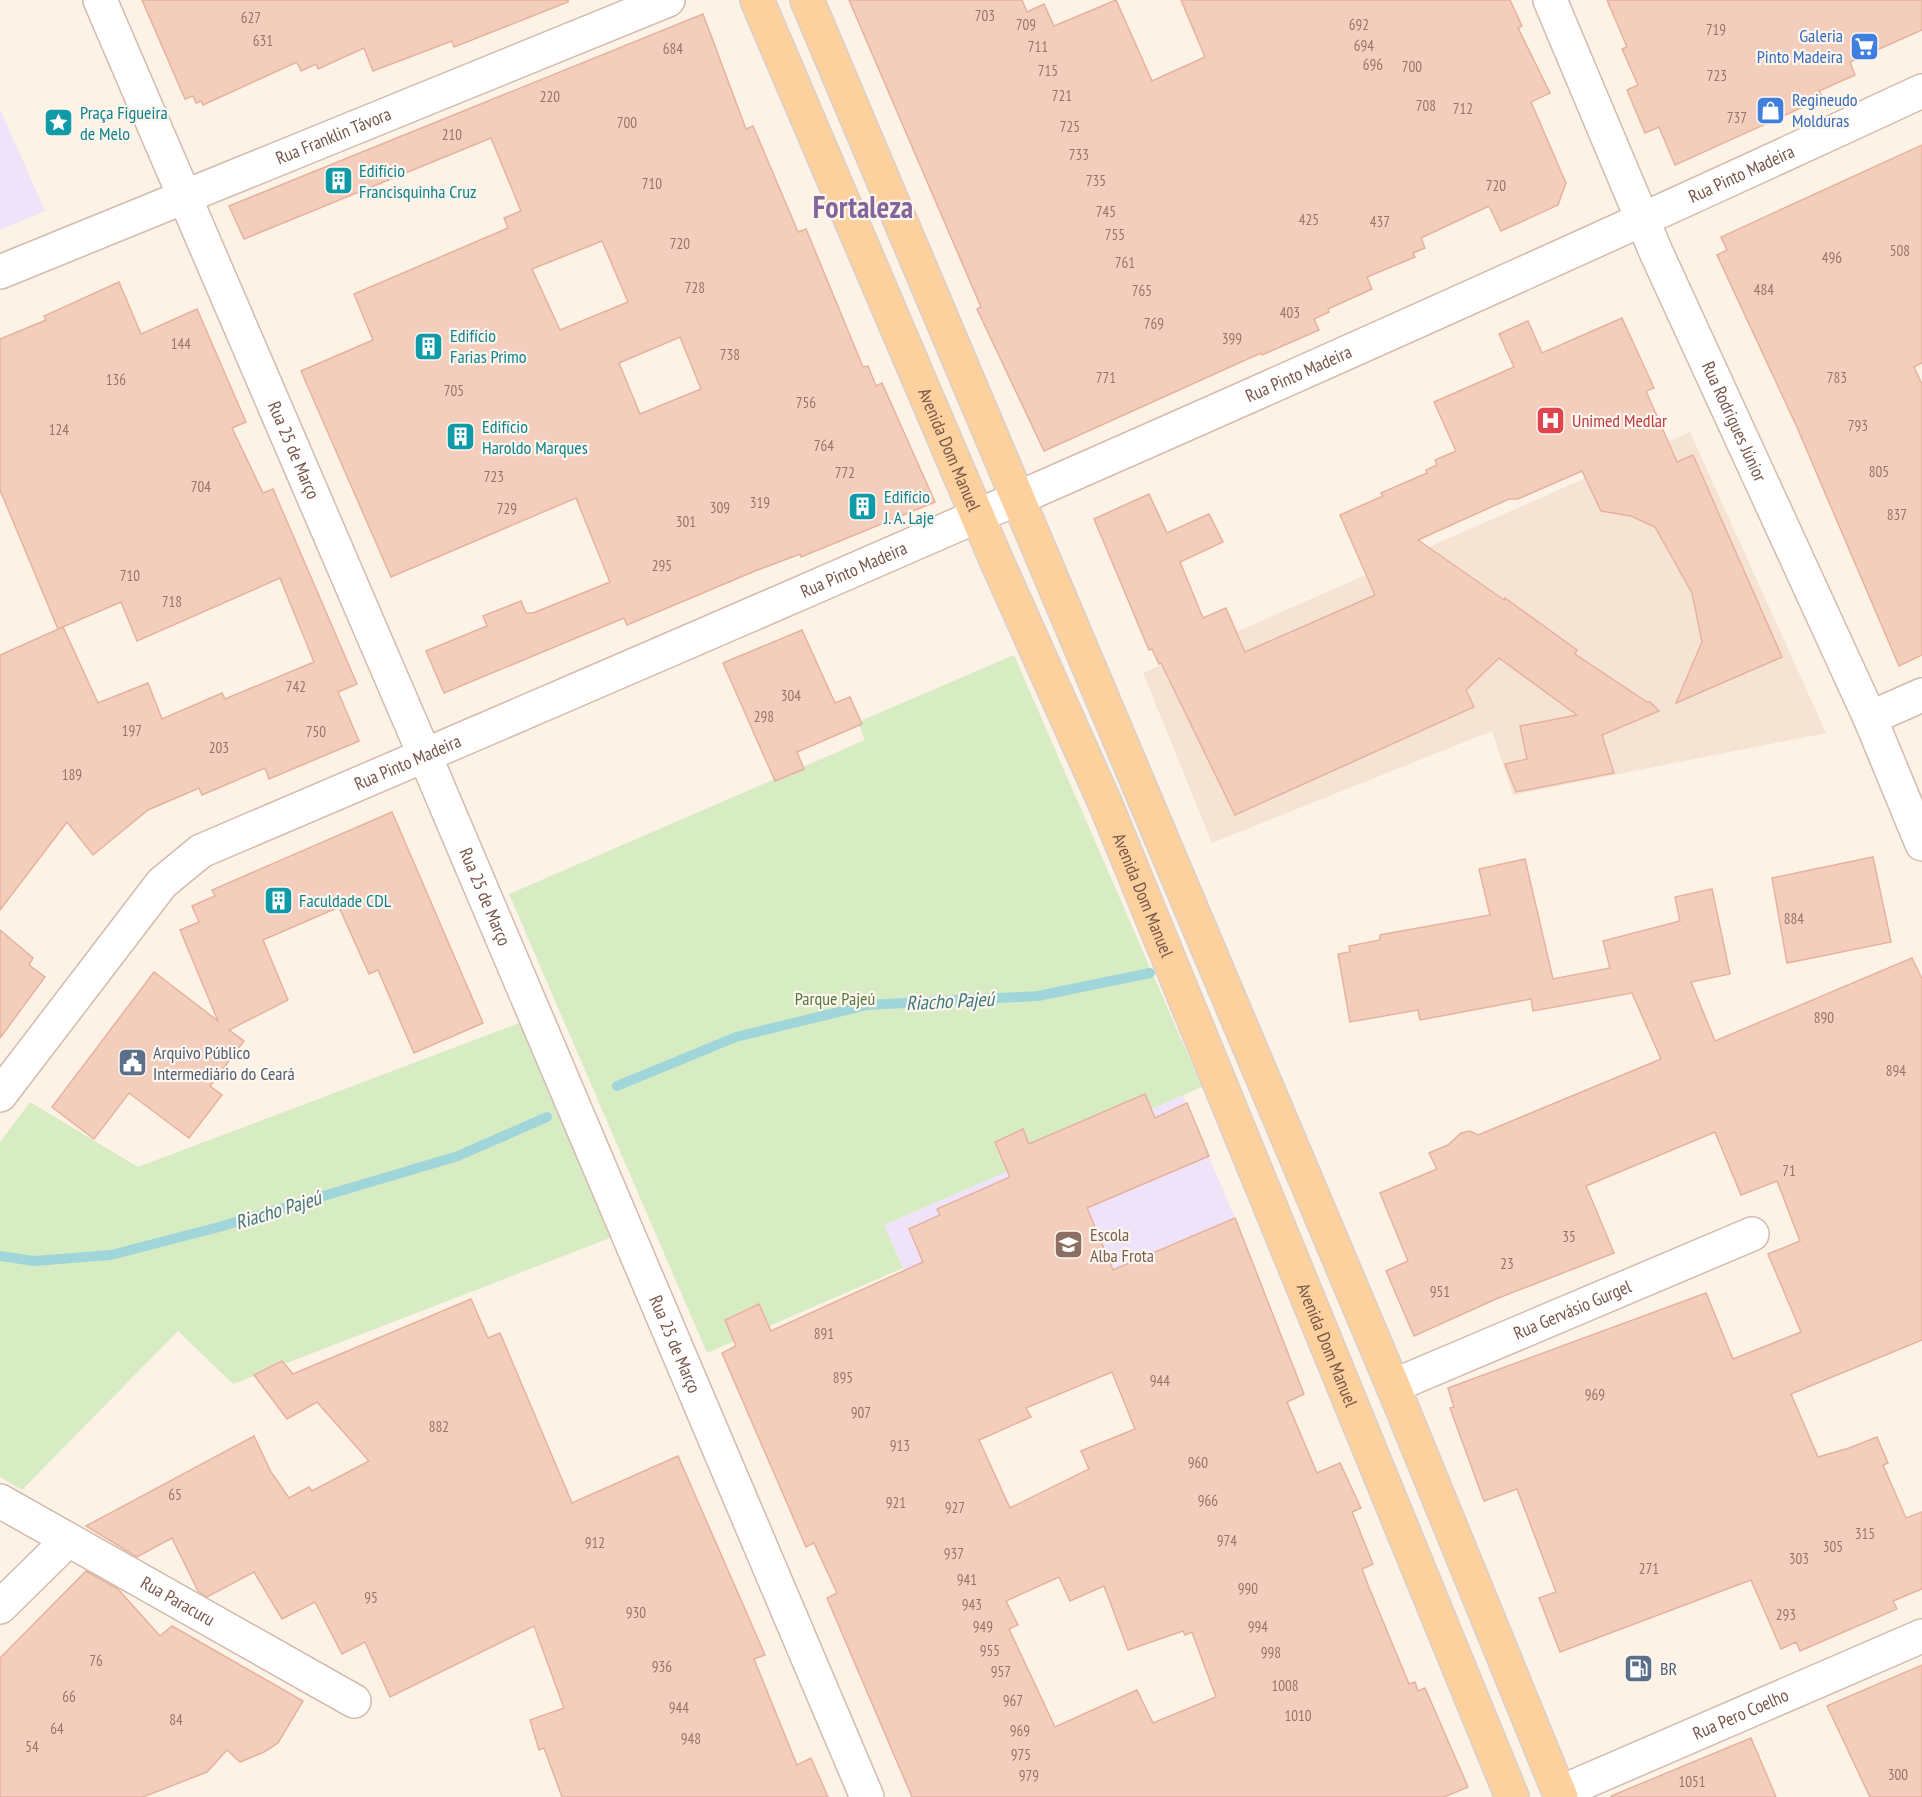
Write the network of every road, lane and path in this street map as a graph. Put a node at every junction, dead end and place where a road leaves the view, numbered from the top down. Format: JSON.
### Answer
{"nodes":[{"id":1,"x":100,"y":0,"type":"edge"},
{"id":2,"x":668,"y":0,"type":"edge"},
{"id":3,"x":757,"y":0,"type":"edge"},
{"id":4,"x":807,"y":0,"type":"edge"},
{"id":5,"x":1550,"y":0,"type":"edge"},
{"id":6,"x":1922,"y":91,"type":"edge"},
{"id":7,"x":183,"y":196,"type":"junction"},
{"id":8,"x":1642,"y":220,"type":"junction"},
{"id":9,"x":0,"y":272,"type":"edge"},
{"id":10,"x":1019,"y":498,"type":"junction"},
{"id":11,"x":978,"y":516,"type":"junction"},
{"id":12,"x":1922,"y":695,"type":"edge"},
{"id":13,"x":1870,"y":718,"type":"junction"},
{"id":14,"x":425,"y":756,"type":"junction"},
{"id":15,"x":1922,"y":844,"type":"edge"},
{"id":16,"x":0,"y":1095,"type":"edge"},
{"id":17,"x":1752,"y":1234,"type":"dead end"},
{"id":18,"x":1393,"y":1386,"type":"junction"},
{"id":19,"x":0,"y":1502,"type":"edge"},
{"id":20,"x":67,"y":1541,"type":"junction"},
{"id":21,"x":0,"y":1607,"type":"edge"},
{"id":22,"x":1922,"y":1636,"type":"edge"},
{"id":23,"x":354,"y":1701,"type":"dead end"},
{"id":24,"x":1560,"y":1795,"type":"edge"},
{"id":25,"x":867,"y":1797,"type":"edge"},
{"id":26,"x":1512,"y":1797,"type":"edge"}],
"edges":[{"from":1,"to":7,"type":"street","name":"Rua 25 de Março"},
{"from":2,"to":7,"type":"street","name":"Rua Franklin Távora"},
{"from":3,"to":11,"type":"main road","name":"Avenida Dom Manuel"},
{"from":4,"to":10,"type":"main road"},
{"from":5,"to":8,"type":"street","name":"Rua Rodrigues Júnior"},
{"from":6,"to":8,"type":"street","name":"Rua Pinto Madeira"},
{"from":7,"to":9,"type":"street","name":"Rua Franklin Távora"},
{"from":7,"to":14,"type":"street","name":"Rua 25 de Março"},
{"from":8,"to":10,"type":"street","name":"Rua Pinto Madeira"},
{"from":8,"to":13,"type":"street","name":"Rua Rodrigues Júnior"},
{"from":10,"to":11,"type":"street","name":"Rua Pinto Madeira"},
{"from":10,"to":18,"type":"main road"},
{"from":11,"to":14,"type":"street","name":"Rua Pinto Madeira"},
{"from":11,"to":26,"type":"main road","name":"Avenida Dom Manuel"},
{"from":12,"to":13,"type":"street"},
{"from":13,"to":15,"type":"street","name":"Rua Rodrigues Júnior"},
{"from":14,"to":16,"type":"street","name":"Rua Pinto Madeira"},
{"from":14,"to":25,"type":"street","name":"Rua 25 de Março"},
{"from":17,"to":18,"type":"street","name":"Rua Gervásio Gurgel"},
{"from":18,"to":24,"type":"main road"},
{"from":19,"to":20,"type":"street","name":"Rua Paracuru"},
{"from":20,"to":21,"type":"street"},
{"from":20,"to":23,"type":"street","name":"Rua Paracuru"},
{"from":22,"to":24,"type":"street","name":"Rua Pero Coelho"}]}
